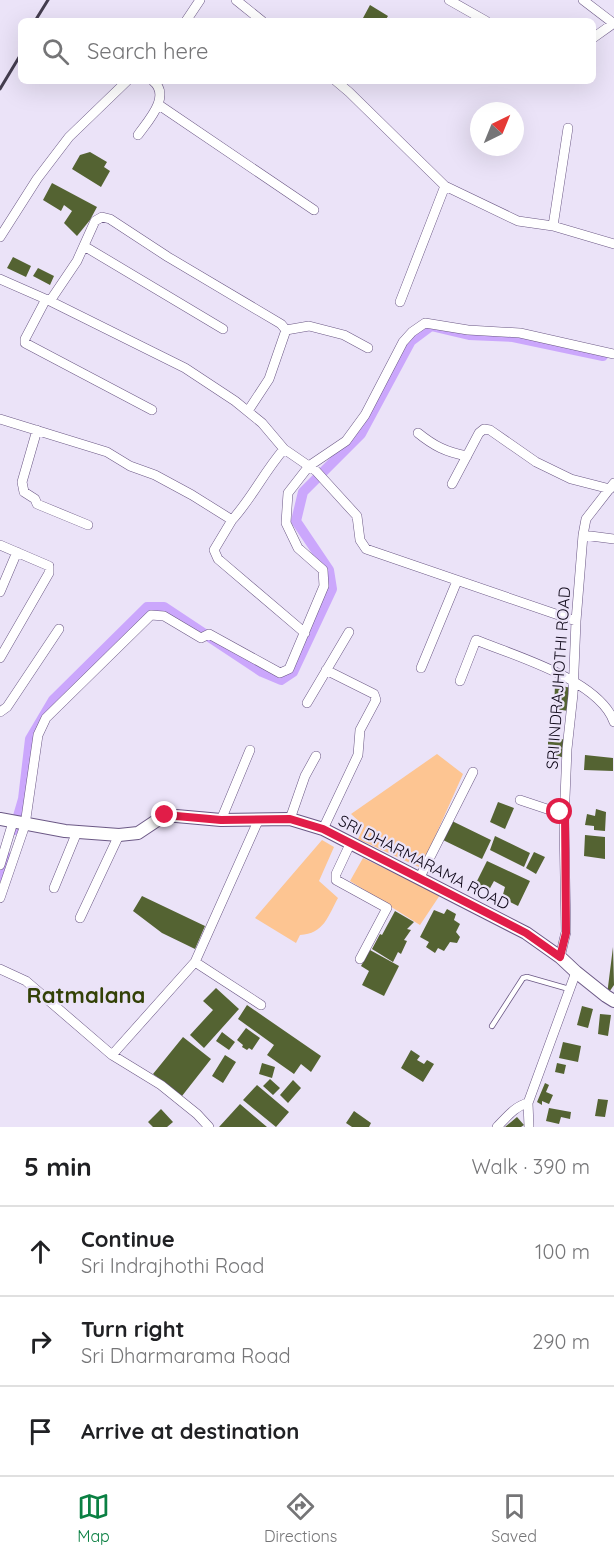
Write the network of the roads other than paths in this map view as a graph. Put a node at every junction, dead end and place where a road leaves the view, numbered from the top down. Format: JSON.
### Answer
{"nodes":[{"id":1,"x":200,"y":0,"type":"edge"},
{"id":2,"x":236,"y":0,"type":"edge"},
{"id":3,"x":449,"y":0,"type":"edge"},
{"id":4,"x":583,"y":0,"type":"edge"},
{"id":5,"x":188,"y":18,"type":"edge"},
{"id":6,"x":258,"y":18,"type":"edge"},
{"id":7,"x":481,"y":18,"type":"edge"},
{"id":8,"x":614,"y":23,"type":"edge"},
{"id":9,"x":596,"y":36,"type":"edge"},
{"id":10,"x":124,"y":84,"type":"edge"},
{"id":11,"x":157,"y":84,"type":"edge"},
{"id":12,"x":340,"y":84,"type":"edge"},
{"id":13,"x":159,"y":105,"type":"junction"},
{"id":14,"x":568,"y":128,"type":"dead end"},
{"id":15,"x":138,"y":135,"type":"dead end"},
{"id":16,"x":445,"y":186,"type":"junction"},
{"id":17,"x":314,"y":210,"type":"dead end"},
{"id":18,"x":553,"y":226,"type":"junction"},
{"id":19,"x":0,"y":237,"type":"edge"},
{"id":20,"x":614,"y":244,"type":"edge"},
{"id":21,"x":84,"y":246,"type":"junction"},
{"id":22,"x":0,"y":279,"type":"edge"},
{"id":23,"x":48,"y":300,"type":"junction"},
{"id":24,"x":400,"y":302,"type":"dead end"},
{"id":25,"x":223,"y":329,"type":"dead end"},
{"id":26,"x":286,"y":330,"type":"junction"},
{"id":27,"x":368,"y":348,"type":"dead end"},
{"id":28,"x":614,"y":354,"type":"edge"},
{"id":29,"x":152,"y":410,"type":"dead end"},
{"id":30,"x":248,"y":411,"type":"junction"},
{"id":31,"x":0,"y":419,"type":"edge"},
{"id":32,"x":37,"y":430,"type":"junction"},
{"id":33,"x":418,"y":433,"type":"dead end"},
{"id":34,"x":284,"y":449,"type":"junction"},
{"id":35,"x":467,"y":456,"type":"junction"},
{"id":36,"x":312,"y":469,"type":"junction"},
{"id":37,"x":452,"y":484,"type":"dead end"},
{"id":38,"x":612,"y":486,"type":"edge"},
{"id":39,"x":232,"y":520,"type":"junction"},
{"id":40,"x":88,"y":525,"type":"dead end"},
{"id":41,"x":583,"y":535,"type":"junction"},
{"id":42,"x":614,"y":539,"type":"edge"},
{"id":43,"x":0,"y":545,"type":"edge"},
{"id":44,"x":17,"y":552,"type":"junction"},
{"id":45,"x":457,"y":581,"type":"junction"},
{"id":46,"x":0,"y":592,"type":"edge"},
{"id":47,"x":576,"y":621,"type":"junction"},
{"id":48,"x":58,"y":629,"type":"dead end"},
{"id":49,"x":349,"y":632,"type":"dead end"},
{"id":50,"x":305,"y":633,"type":"junction"},
{"id":51,"x":0,"y":658,"type":"edge"},
{"id":52,"x":421,"y":668,"type":"dead end"},
{"id":53,"x":327,"y":670,"type":"junction"},
{"id":54,"x":459,"y":681,"type":"dead end"},
{"id":55,"x":573,"y":681,"type":"junction"},
{"id":56,"x":307,"y":703,"type":"dead end"},
{"id":57,"x":0,"y":712,"type":"edge"},
{"id":58,"x":614,"y":722,"type":"edge"},
{"id":59,"x":250,"y":750,"type":"dead end"},
{"id":60,"x":316,"y":756,"type":"dead end"},
{"id":61,"x":472,"y":772,"type":"dead end"},
{"id":62,"x":520,"y":800,"type":"dead end"},
{"id":63,"x":565,"y":812,"type":"junction"},
{"id":64,"x":0,"y":819,"type":"edge"},
{"id":65,"x":290,"y":819,"type":"junction"},
{"id":66,"x":221,"y":820,"type":"junction"},
{"id":67,"x":258,"y":821,"type":"junction"},
{"id":68,"x":18,"y":824,"type":"junction"},
{"id":69,"x":323,"y":829,"type":"junction"},
{"id":70,"x":77,"y":832,"type":"junction"},
{"id":71,"x":119,"y":835,"type":"junction"},
{"id":72,"x":351,"y":842,"type":"junction"},
{"id":73,"x":0,"y":865,"type":"edge"},
{"id":74,"x":418,"y":879,"type":"junction"},
{"id":75,"x":54,"y":888,"type":"dead end"},
{"id":76,"x":0,"y":898,"type":"edge"},
{"id":77,"x":80,"y":918,"type":"dead end"},
{"id":78,"x":560,"y":957,"type":"junction"},
{"id":79,"x":360,"y":959,"type":"dead end"},
{"id":80,"x":195,"y":963,"type":"junction"},
{"id":81,"x":0,"y":969,"type":"edge"},
{"id":82,"x":576,"y":972,"type":"junction"},
{"id":83,"x":569,"y":989,"type":"junction"},
{"id":84,"x":614,"y":1001,"type":"edge"},
{"id":85,"x":261,"y":1005,"type":"dead end"},
{"id":86,"x":492,"y":1026,"type":"dead end"},
{"id":87,"x":112,"y":1055,"type":"junction"},
{"id":88,"x":528,"y":1103,"type":"junction"},
{"id":89,"x":209,"y":1127,"type":"edge"},
{"id":90,"x":497,"y":1127,"type":"edge"},
{"id":91,"x":529,"y":1127,"type":"edge"}],
"edges":[{"from":1,"to":5,"type":"street"},
{"from":2,"to":6,"type":"street"},
{"from":3,"to":7,"type":"street"},
{"from":4,"to":8,"type":"street"},
{"from":8,"to":9,"type":"street"},
{"from":10,"to":19,"type":"street"},
{"from":11,"to":13,"type":"street"},
{"from":12,"to":16,"type":"street"},
{"from":13,"to":15,"type":"street"},
{"from":13,"to":17,"type":"street"},
{"from":14,"to":18,"type":"street"},
{"from":16,"to":18,"type":"street"},
{"from":16,"to":24,"type":"street"},
{"from":18,"to":20,"type":"street"},
{"from":21,"to":23,"type":"street"},
{"from":21,"to":25,"type":"street"},
{"from":21,"to":26,"type":"street"},
{"from":22,"to":23,"type":"street"},
{"from":23,"to":29,"type":"street"},
{"from":23,"to":30,"type":"street"},
{"from":26,"to":27,"type":"street"},
{"from":26,"to":30,"type":"street"},
{"from":28,"to":36,"type":"street"},
{"from":30,"to":34,"type":"street"},
{"from":31,"to":32,"type":"street"},
{"from":32,"to":39,"type":"street"},
{"from":32,"to":40,"type":"street"},
{"from":33,"to":35,"type":"street"},
{"from":34,"to":36,"type":"street"},
{"from":34,"to":39,"type":"street"},
{"from":35,"to":37,"type":"street"},
{"from":35,"to":38,"type":"street"},
{"from":36,"to":45,"type":"street"},
{"from":36,"to":50,"type":"street"},
{"from":38,"to":41,"type":"street","name":"SRI INDRAJHOTHI ROAD"},
{"from":39,"to":50,"type":"street"},
{"from":41,"to":42,"type":"street"},
{"from":41,"to":47,"type":"street","name":"SRI INDRAJHOTHI ROAD"},
{"from":43,"to":44,"type":"street"},
{"from":44,"to":46,"type":"street"},
{"from":44,"to":51,"type":"street"},
{"from":45,"to":47,"type":"street"},
{"from":45,"to":52,"type":"street"},
{"from":47,"to":55,"type":"street","name":"SRI INDRAJHOTHI ROAD"},
{"from":48,"to":57,"type":"street"},
{"from":49,"to":53,"type":"street"},
{"from":50,"to":68,"type":"street"},
{"from":53,"to":56,"type":"street"},
{"from":53,"to":69,"type":"street"},
{"from":54,"to":55,"type":"street"},
{"from":55,"to":58,"type":"street"},
{"from":55,"to":63,"type":"street","name":"SRI INDRAJHOTHI ROAD"},
{"from":59,"to":66,"type":"street"},
{"from":60,"to":65,"type":"street"},
{"from":61,"to":74,"type":"street"},
{"from":62,"to":63,"type":"street"},
{"from":63,"to":78,"type":"street","name":"SRI INDRAJHOTHI ROAD"},
{"from":64,"to":68,"type":"street","name":"SRI DHARMARAMA ROAD"},
{"from":65,"to":67,"type":"street","name":"SRI DHARMARAMA ROAD"},
{"from":65,"to":69,"type":"street","name":"SRI DHARMARAMA ROAD"},
{"from":66,"to":67,"type":"street","name":"SRI DHARMARAMA ROAD"},
{"from":66,"to":71,"type":"street","name":"SRI DHARMARAMA ROAD"},
{"from":67,"to":80,"type":"street"},
{"from":68,"to":70,"type":"street","name":"SRI DHARMARAMA ROAD"},
{"from":68,"to":73,"type":"street"},
{"from":68,"to":76,"type":"street"},
{"from":69,"to":72,"type":"street","name":"SRI DHARMARAMA ROAD"},
{"from":70,"to":71,"type":"street","name":"SRI DHARMARAMA ROAD"},
{"from":70,"to":75,"type":"street"},
{"from":71,"to":77,"type":"street"},
{"from":72,"to":74,"type":"street","name":"SRI DHARMARAMA ROAD"},
{"from":72,"to":79,"type":"street"},
{"from":74,"to":78,"type":"street","name":"SRI DHARMARAMA ROAD"},
{"from":78,"to":82,"type":"street","name":"SRI DHARMARAMA ROAD"},
{"from":80,"to":85,"type":"street"},
{"from":80,"to":87,"type":"street"},
{"from":81,"to":87,"type":"street"},
{"from":82,"to":83,"type":"street"},
{"from":82,"to":84,"type":"street","name":"SRI DHARMARAMA ROAD"},
{"from":83,"to":86,"type":"lane"},
{"from":83,"to":88,"type":"street"},
{"from":87,"to":89,"type":"street"},
{"from":88,"to":90,"type":"street"},
{"from":88,"to":91,"type":"street"}]}
